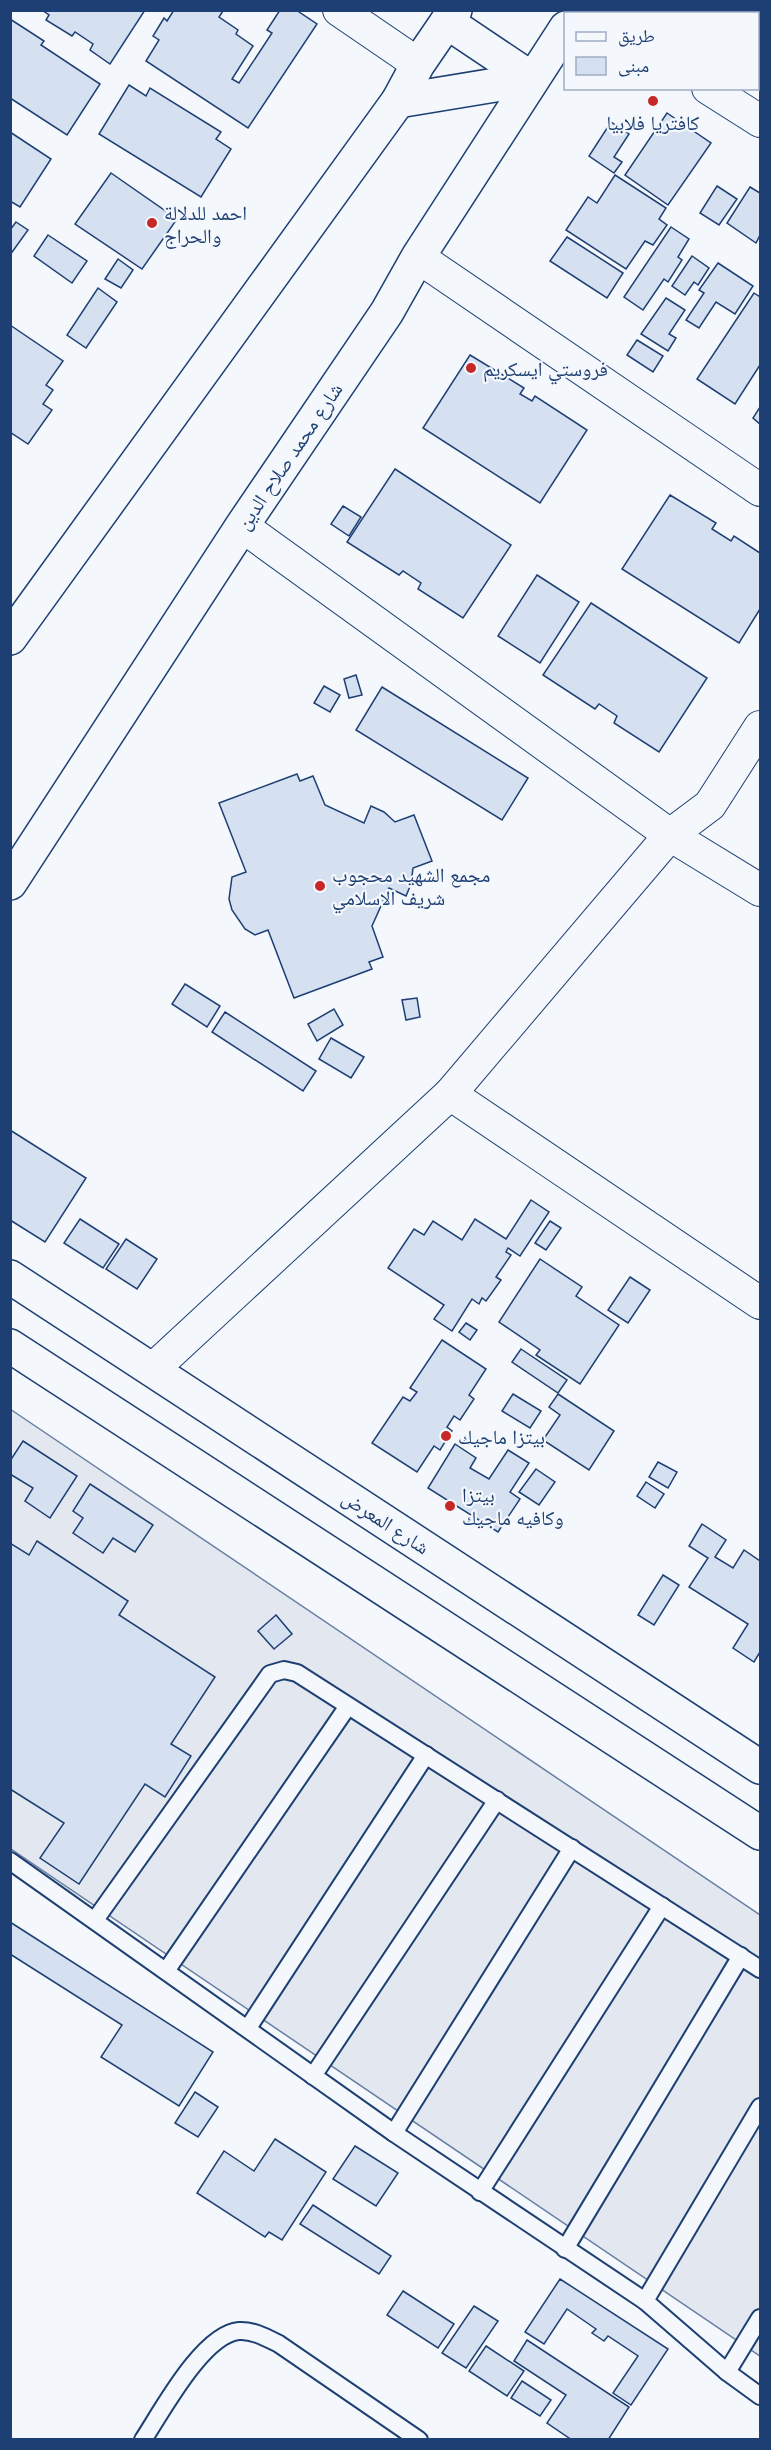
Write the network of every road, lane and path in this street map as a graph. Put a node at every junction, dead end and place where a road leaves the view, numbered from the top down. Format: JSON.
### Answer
{"nodes":[{"id":1,"x":339,"y":10,"type":"edge"},
{"id":2,"x":451,"y":16,"type":"edge"},
{"id":3,"x":564,"y":31,"type":"edge"},
{"id":4,"x":418,"y":64,"type":"junction"},
{"id":5,"x":532,"y":79,"type":"junction"},
{"id":6,"x":711,"y":90,"type":"edge"},
{"id":7,"x":398,"y":101,"type":"junction"},
{"id":8,"x":760,"y":121,"type":"edge"},
{"id":9,"x":418,"y":257,"type":"junction"},
{"id":10,"x":760,"y":490,"type":"edge"},
{"id":11,"x":242,"y":526,"type":"junction"},
{"id":12,"x":10,"y":638,"type":"edge"},
{"id":13,"x":760,"y":727,"type":"edge"},
{"id":14,"x":670,"y":835,"type":"junction"},
{"id":15,"x":10,"y":883,"type":"edge"},
{"id":16,"x":760,"y":890,"type":"edge"},
{"id":17,"x":450,"y":1094,"type":"junction"},
{"id":18,"x":10,"y":1277,"type":"edge"},
{"id":19,"x":760,"y":1303,"type":"edge"},
{"id":20,"x":10,"y":1346,"type":"edge"},
{"id":21,"x":152,"y":1370,"type":"junction"},
{"id":22,"x":348,"y":1706,"type":"junction"},
{"id":23,"x":426,"y":1755,"type":"junction"},
{"id":24,"x":760,"y":1767,"type":"edge"},
{"id":25,"x":496,"y":1800,"type":"junction"},
{"id":26,"x":760,"y":1833,"type":"edge"},
{"id":27,"x":572,"y":1848,"type":"junction"},
{"id":28,"x":10,"y":1861,"type":"edge"},
{"id":29,"x":662,"y":1906,"type":"junction"},
{"id":30,"x":95,"y":1920,"type":"junction"},
{"id":31,"x":741,"y":1956,"type":"junction"},
{"id":32,"x":760,"y":1969,"type":"edge"},
{"id":33,"x":166,"y":1971,"type":"junction"},
{"id":34,"x":248,"y":2028,"type":"junction"},
{"id":35,"x":313,"y":2076,"type":"junction"},
{"id":36,"x":760,"y":2107,"type":"edge"},
{"id":37,"x":394,"y":2133,"type":"junction"},
{"id":38,"x":480,"y":2192,"type":"junction"},
{"id":39,"x":565,"y":2249,"type":"junction"},
{"id":40,"x":645,"y":2301,"type":"junction"},
{"id":41,"x":760,"y":2318,"type":"edge"},
{"id":42,"x":727,"y":2372,"type":"junction"},
{"id":43,"x":760,"y":2396,"type":"edge"},
{"id":44,"x":143,"y":2439,"type":"edge"},
{"id":45,"x":419,"y":2439,"type":"edge"}],
"edges":[{"from":1,"to":4,"type":"street"},
{"from":2,"to":4,"type":"main road"},
{"from":2,"to":5,"type":"main road"},
{"from":3,"to":5,"type":"main road","name":"شارع محمد صلاح الدين"},
{"from":4,"to":7,"type":"main road"},
{"from":5,"to":7,"type":"main road"},
{"from":5,"to":9,"type":"main road","name":"شارع محمد صلاح الدين"},
{"from":6,"to":8,"type":"street"},
{"from":7,"to":12,"type":"main road"},
{"from":9,"to":10,"type":"street"},
{"from":9,"to":11,"type":"main road","name":"شارع محمد صلاح الدين"},
{"from":11,"to":14,"type":"street"},
{"from":11,"to":15,"type":"main road","name":"شارع محمد صلاح الدين"},
{"from":13,"to":14,"type":"street"},
{"from":14,"to":16,"type":"street"},
{"from":14,"to":17,"type":"street"},
{"from":17,"to":19,"type":"street"},
{"from":17,"to":21,"type":"street"},
{"from":18,"to":21,"type":"main road","name":"شارع المعرض"},
{"from":20,"to":26,"type":"main road"},
{"from":21,"to":24,"type":"main road","name":"شارع المعرض"},
{"from":22,"to":23,"type":"lane"},
{"from":22,"to":30,"type":"lane"},
{"from":22,"to":33,"type":"lane"},
{"from":23,"to":25,"type":"lane"},
{"from":23,"to":34,"type":"lane"},
{"from":25,"to":27,"type":"lane"},
{"from":25,"to":35,"type":"lane"},
{"from":27,"to":29,"type":"lane"},
{"from":27,"to":37,"type":"lane"},
{"from":28,"to":30,"type":"lane"},
{"from":29,"to":31,"type":"lane"},
{"from":29,"to":38,"type":"lane"},
{"from":30,"to":33,"type":"lane"},
{"from":31,"to":32,"type":"lane"},
{"from":31,"to":39,"type":"lane"},
{"from":33,"to":34,"type":"lane"},
{"from":34,"to":35,"type":"lane"},
{"from":35,"to":37,"type":"lane"},
{"from":36,"to":40,"type":"lane"},
{"from":37,"to":38,"type":"lane"},
{"from":38,"to":39,"type":"lane"},
{"from":39,"to":40,"type":"lane"},
{"from":40,"to":42,"type":"lane"},
{"from":41,"to":42,"type":"lane"},
{"from":42,"to":43,"type":"lane"},
{"from":44,"to":45,"type":"lane"}]}
